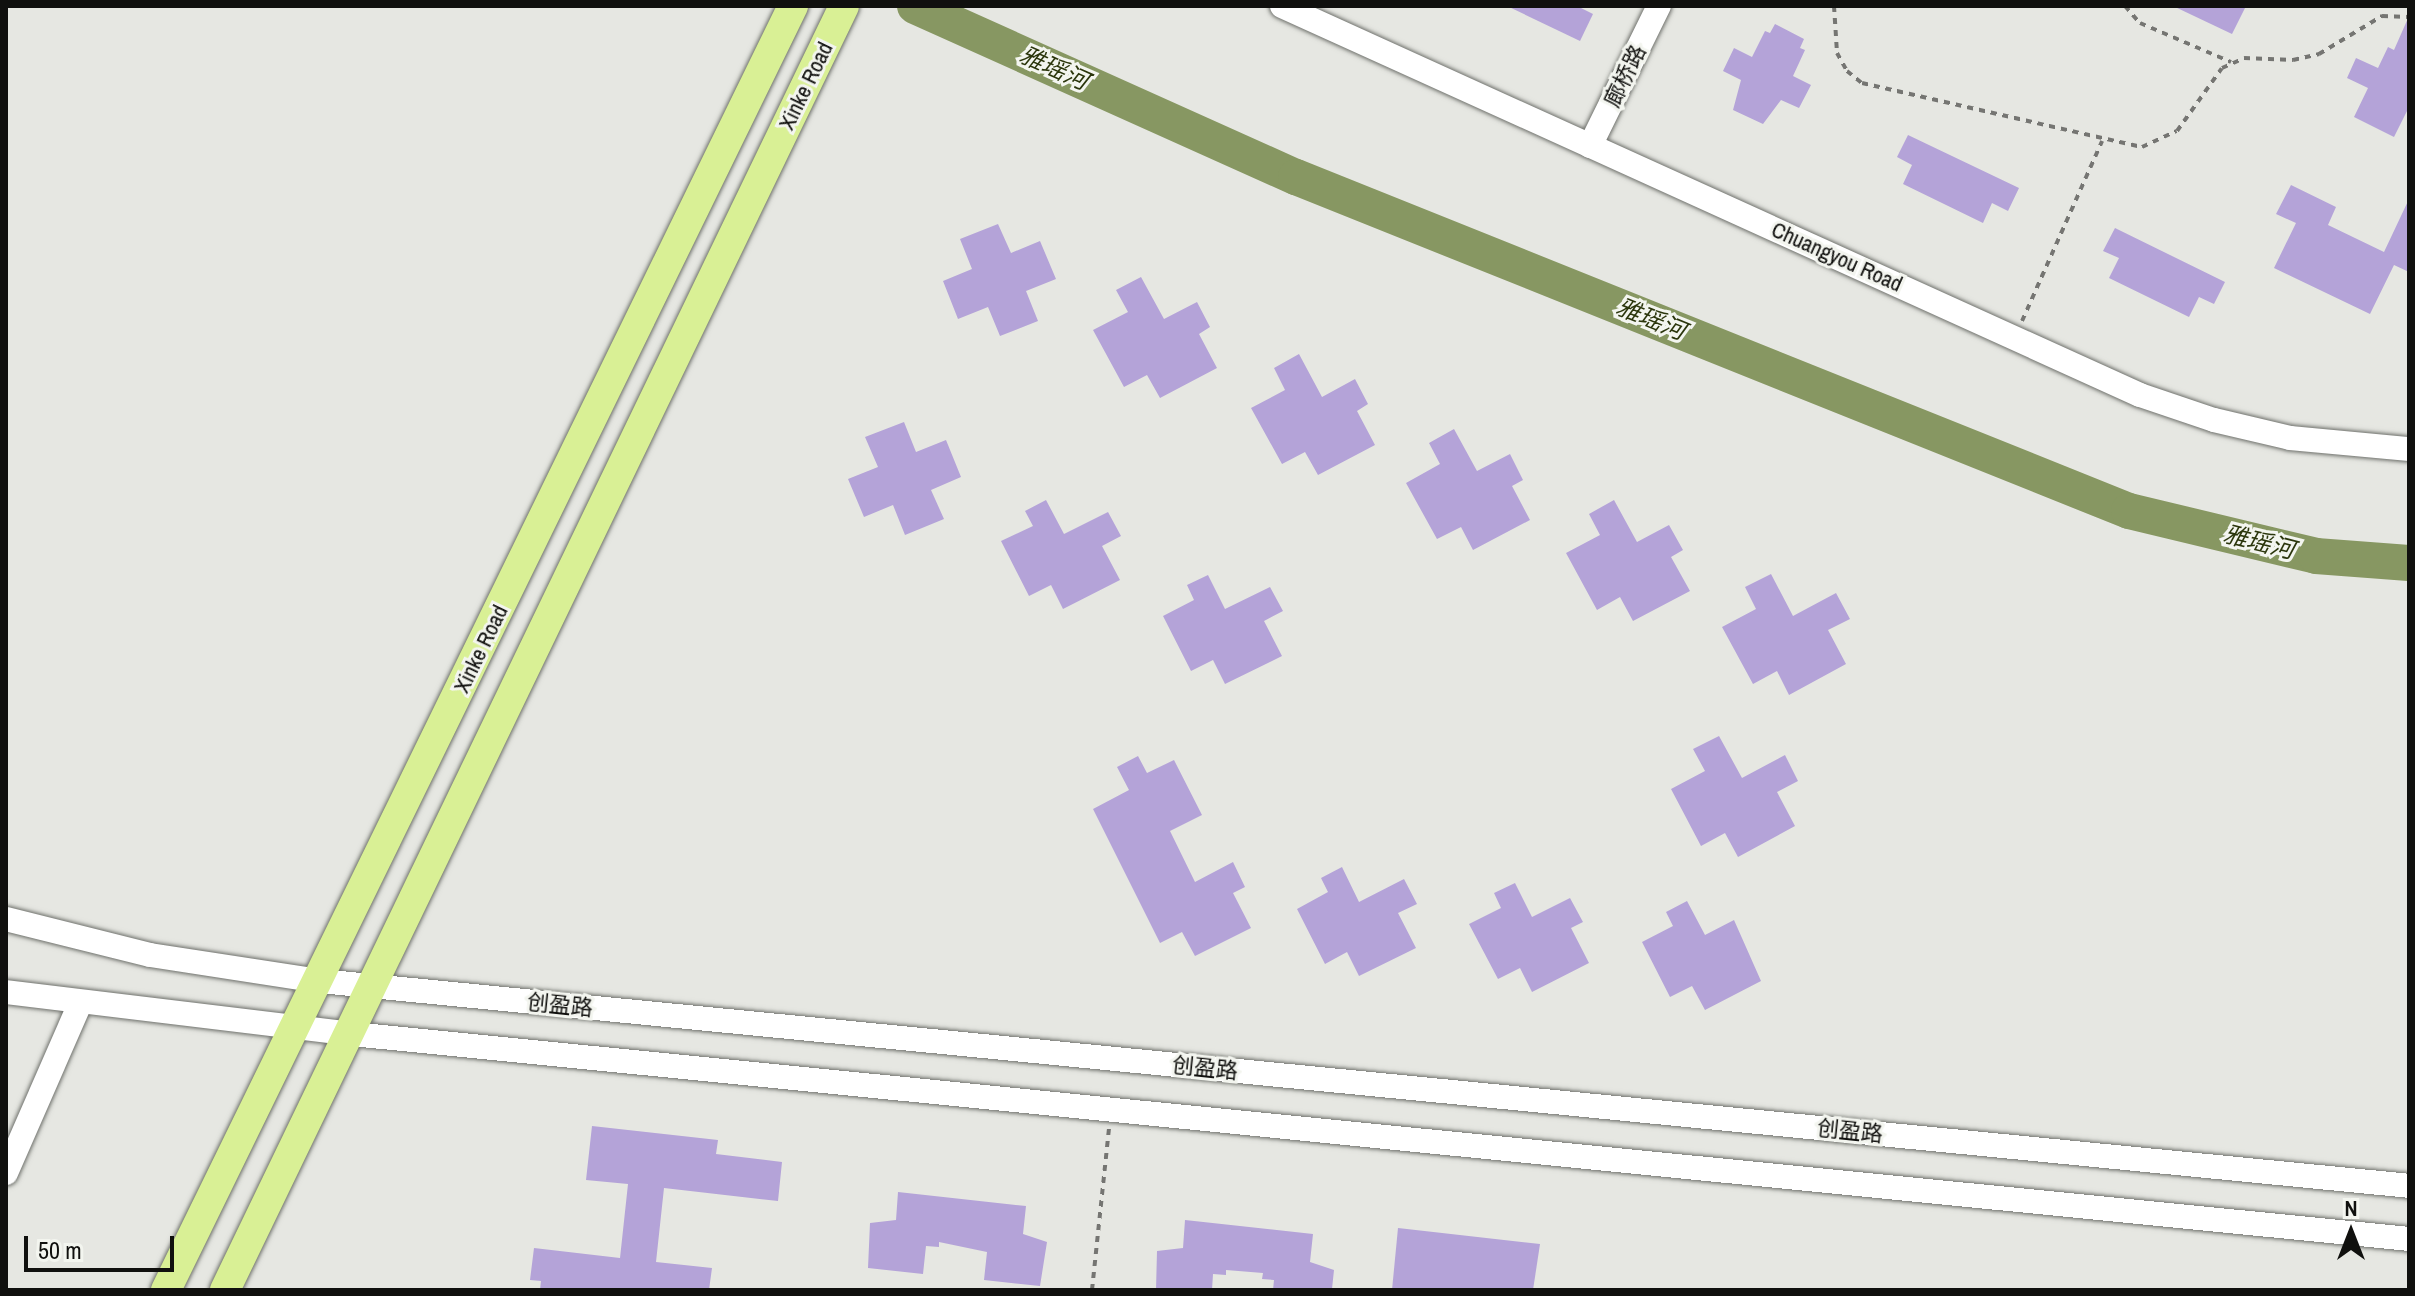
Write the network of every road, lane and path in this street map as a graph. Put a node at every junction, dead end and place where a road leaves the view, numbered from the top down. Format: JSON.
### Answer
{"nodes":[{"id":1,"x":793,"y":6,"type":"edge"},
{"id":2,"x":844,"y":6,"type":"edge"},
{"id":3,"x":1282,"y":6,"type":"edge"},
{"id":4,"x":1659,"y":6,"type":"edge"},
{"id":5,"x":1834,"y":6,"type":"edge"},
{"id":6,"x":2125,"y":6,"type":"edge"},
{"id":7,"x":2409,"y":17,"type":"edge"},
{"id":8,"x":2233,"y":63,"type":"junction"},
{"id":9,"x":2102,"y":141,"type":"junction"},
{"id":10,"x":1590,"y":146,"type":"junction"},
{"id":11,"x":2014,"y":338,"type":"junction"},
{"id":12,"x":2409,"y":449,"type":"edge"},
{"id":13,"x":6,"y":919,"type":"edge"},
{"id":14,"x":320,"y":981,"type":"junction"},
{"id":15,"x":374,"y":987,"type":"junction"},
{"id":16,"x":6,"y":992,"type":"edge"},
{"id":17,"x":80,"y":1004,"type":"junction"},
{"id":18,"x":297,"y":1028,"type":"junction"},
{"id":19,"x":352,"y":1034,"type":"junction"},
{"id":20,"x":1112,"y":1108,"type":"junction"},
{"id":21,"x":6,"y":1173,"type":"edge"},
{"id":22,"x":2409,"y":1186,"type":"edge"},
{"id":23,"x":2409,"y":1239,"type":"edge"},
{"id":24,"x":166,"y":1290,"type":"edge"},
{"id":25,"x":225,"y":1290,"type":"edge"},
{"id":26,"x":1092,"y":1290,"type":"edge"}],
"edges":[{"from":1,"to":14,"type":"main road","name":"Xinke Road"},
{"from":2,"to":15,"type":"main road","name":"Xinke Road"},
{"from":3,"to":10,"type":"street","name":"Chuangyou Road"},
{"from":4,"to":10,"type":"street","name":"廊桥路"},
{"from":5,"to":9,"type":"path"},
{"from":6,"to":8,"type":"path"},
{"from":7,"to":8,"type":"path"},
{"from":8,"to":9,"type":"path"},
{"from":9,"to":11,"type":"path"},
{"from":10,"to":11,"type":"street","name":"Chuangyou Road"},
{"from":11,"to":12,"type":"street","name":"Chuangyou Road"},
{"from":13,"to":14,"type":"street","name":"创盈路"},
{"from":14,"to":15,"type":"street","name":"创盈路"},
{"from":14,"to":18,"type":"main road","name":"Xinke Road"},
{"from":15,"to":19,"type":"main road","name":"Xinke Road"},
{"from":15,"to":22,"type":"street","name":"创盈路"},
{"from":16,"to":17,"type":"street"},
{"from":17,"to":18,"type":"street"},
{"from":17,"to":21,"type":"street"},
{"from":18,"to":19,"type":"street"},
{"from":18,"to":24,"type":"main road","name":"Xinke Road"},
{"from":19,"to":20,"type":"street"},
{"from":19,"to":25,"type":"main road","name":"Xinke Road"},
{"from":20,"to":23,"type":"street"},
{"from":20,"to":26,"type":"path"}]}
